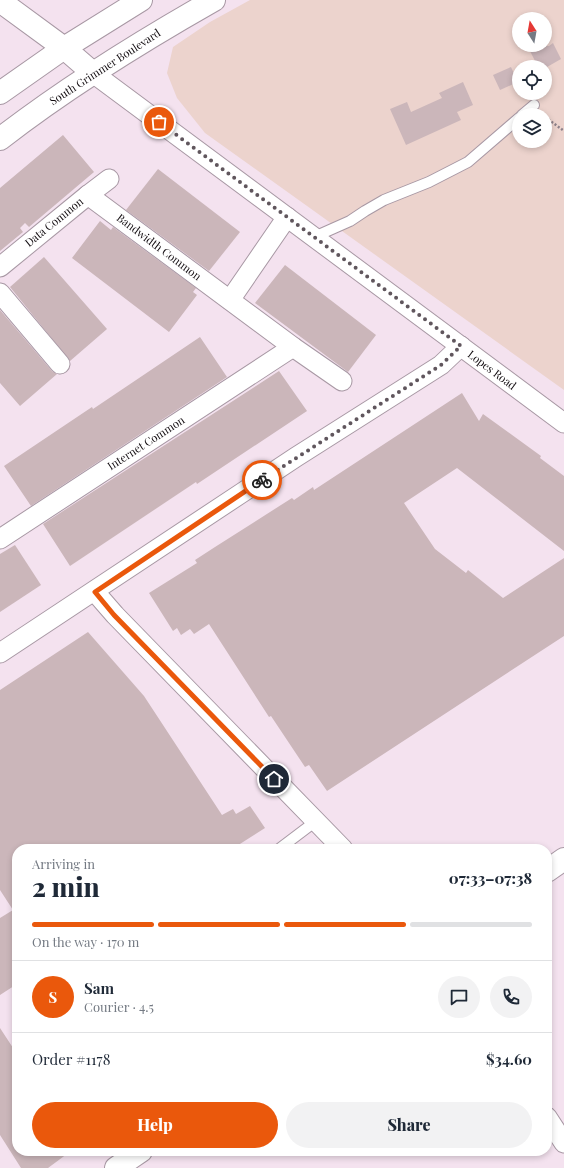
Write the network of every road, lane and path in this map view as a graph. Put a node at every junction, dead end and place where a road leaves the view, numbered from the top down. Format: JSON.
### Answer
{"nodes":[{"id":1,"x":141,"y":0,"type":"edge"},
{"id":2,"x":214,"y":0,"type":"edge"},
{"id":3,"x":0,"y":1,"type":"edge"},
{"id":4,"x":64,"y":48,"type":"junction"},
{"id":5,"x":93,"y":73,"type":"junction"},
{"id":6,"x":0,"y":94,"type":"edge"},
{"id":7,"x":534,"y":106,"type":"dead end"},
{"id":8,"x":531,"y":108,"type":"edge"},
{"id":9,"x":552,"y":122,"type":"edge"},
{"id":10,"x":512,"y":124,"type":"edge"},
{"id":11,"x":564,"y":131,"type":"edge"},
{"id":12,"x":0,"y":139,"type":"edge"},
{"id":13,"x":109,"y":179,"type":"dead end"},
{"id":14,"x":88,"y":194,"type":"junction"},
{"id":15,"x":287,"y":217,"type":"junction"},
{"id":16,"x":314,"y":237,"type":"junction"},
{"id":17,"x":0,"y":267,"type":"edge"},
{"id":18,"x":0,"y":293,"type":"edge"},
{"id":19,"x":230,"y":300,"type":"junction"},
{"id":20,"x":461,"y":346,"type":"junction"},
{"id":21,"x":293,"y":347,"type":"junction"},
{"id":22,"x":60,"y":364,"type":"dead end"},
{"id":23,"x":342,"y":381,"type":"dead end"},
{"id":24,"x":564,"y":423,"type":"edge"},
{"id":25,"x":0,"y":539,"type":"edge"},
{"id":26,"x":95,"y":592,"type":"junction"},
{"id":27,"x":0,"y":653,"type":"edge"},
{"id":28,"x":316,"y":821,"type":"junction"},
{"id":29,"x":286,"y":844,"type":"edge"},
{"id":30,"x":338,"y":844,"type":"edge"},
{"id":31,"x":564,"y":859,"type":"edge"},
{"id":32,"x":552,"y":867,"type":"edge"},
{"id":33,"x":552,"y":1125,"type":"edge"},
{"id":34,"x":564,"y":1143,"type":"edge"},
{"id":35,"x":134,"y":1156,"type":"edge"},
{"id":36,"x":116,"y":1168,"type":"edge"}],
"edges":[{"from":1,"to":4,"type":"main road"},
{"from":2,"to":5,"type":"main road","name":"South Grimmer Boulevard"},
{"from":3,"to":4,"type":"main road"},
{"from":4,"to":5,"type":"main road"},
{"from":4,"to":6,"type":"main road"},
{"from":5,"to":12,"type":"main road","name":"South Grimmer Boulevard"},
{"from":5,"to":15,"type":"street","name":"Lopes Road"},
{"from":7,"to":8,"type":"lane"},
{"from":9,"to":11,"type":"path"},
{"from":10,"to":16,"type":"lane"},
{"from":13,"to":14,"type":"street","name":"Data Common"},
{"from":14,"to":17,"type":"street","name":"Data Common"},
{"from":14,"to":19,"type":"street","name":"Bandwidth Common"},
{"from":15,"to":16,"type":"street","name":"Lopes Road"},
{"from":15,"to":19,"type":"street"},
{"from":16,"to":20,"type":"street","name":"Lopes Road"},
{"from":18,"to":22,"type":"street"},
{"from":19,"to":21,"type":"street","name":"Bandwidth Common"},
{"from":20,"to":24,"type":"street","name":"Lopes Road"},
{"from":20,"to":26,"type":"street"},
{"from":21,"to":23,"type":"street","name":"Bandwidth Common"},
{"from":21,"to":25,"type":"street","name":"Internet Common"},
{"from":26,"to":27,"type":"street"},
{"from":26,"to":28,"type":"street"},
{"from":28,"to":29,"type":"lane"},
{"from":28,"to":30,"type":"street"},
{"from":31,"to":32,"type":"main road"},
{"from":33,"to":34,"type":"street"},
{"from":35,"to":36,"type":"main road"}]}
